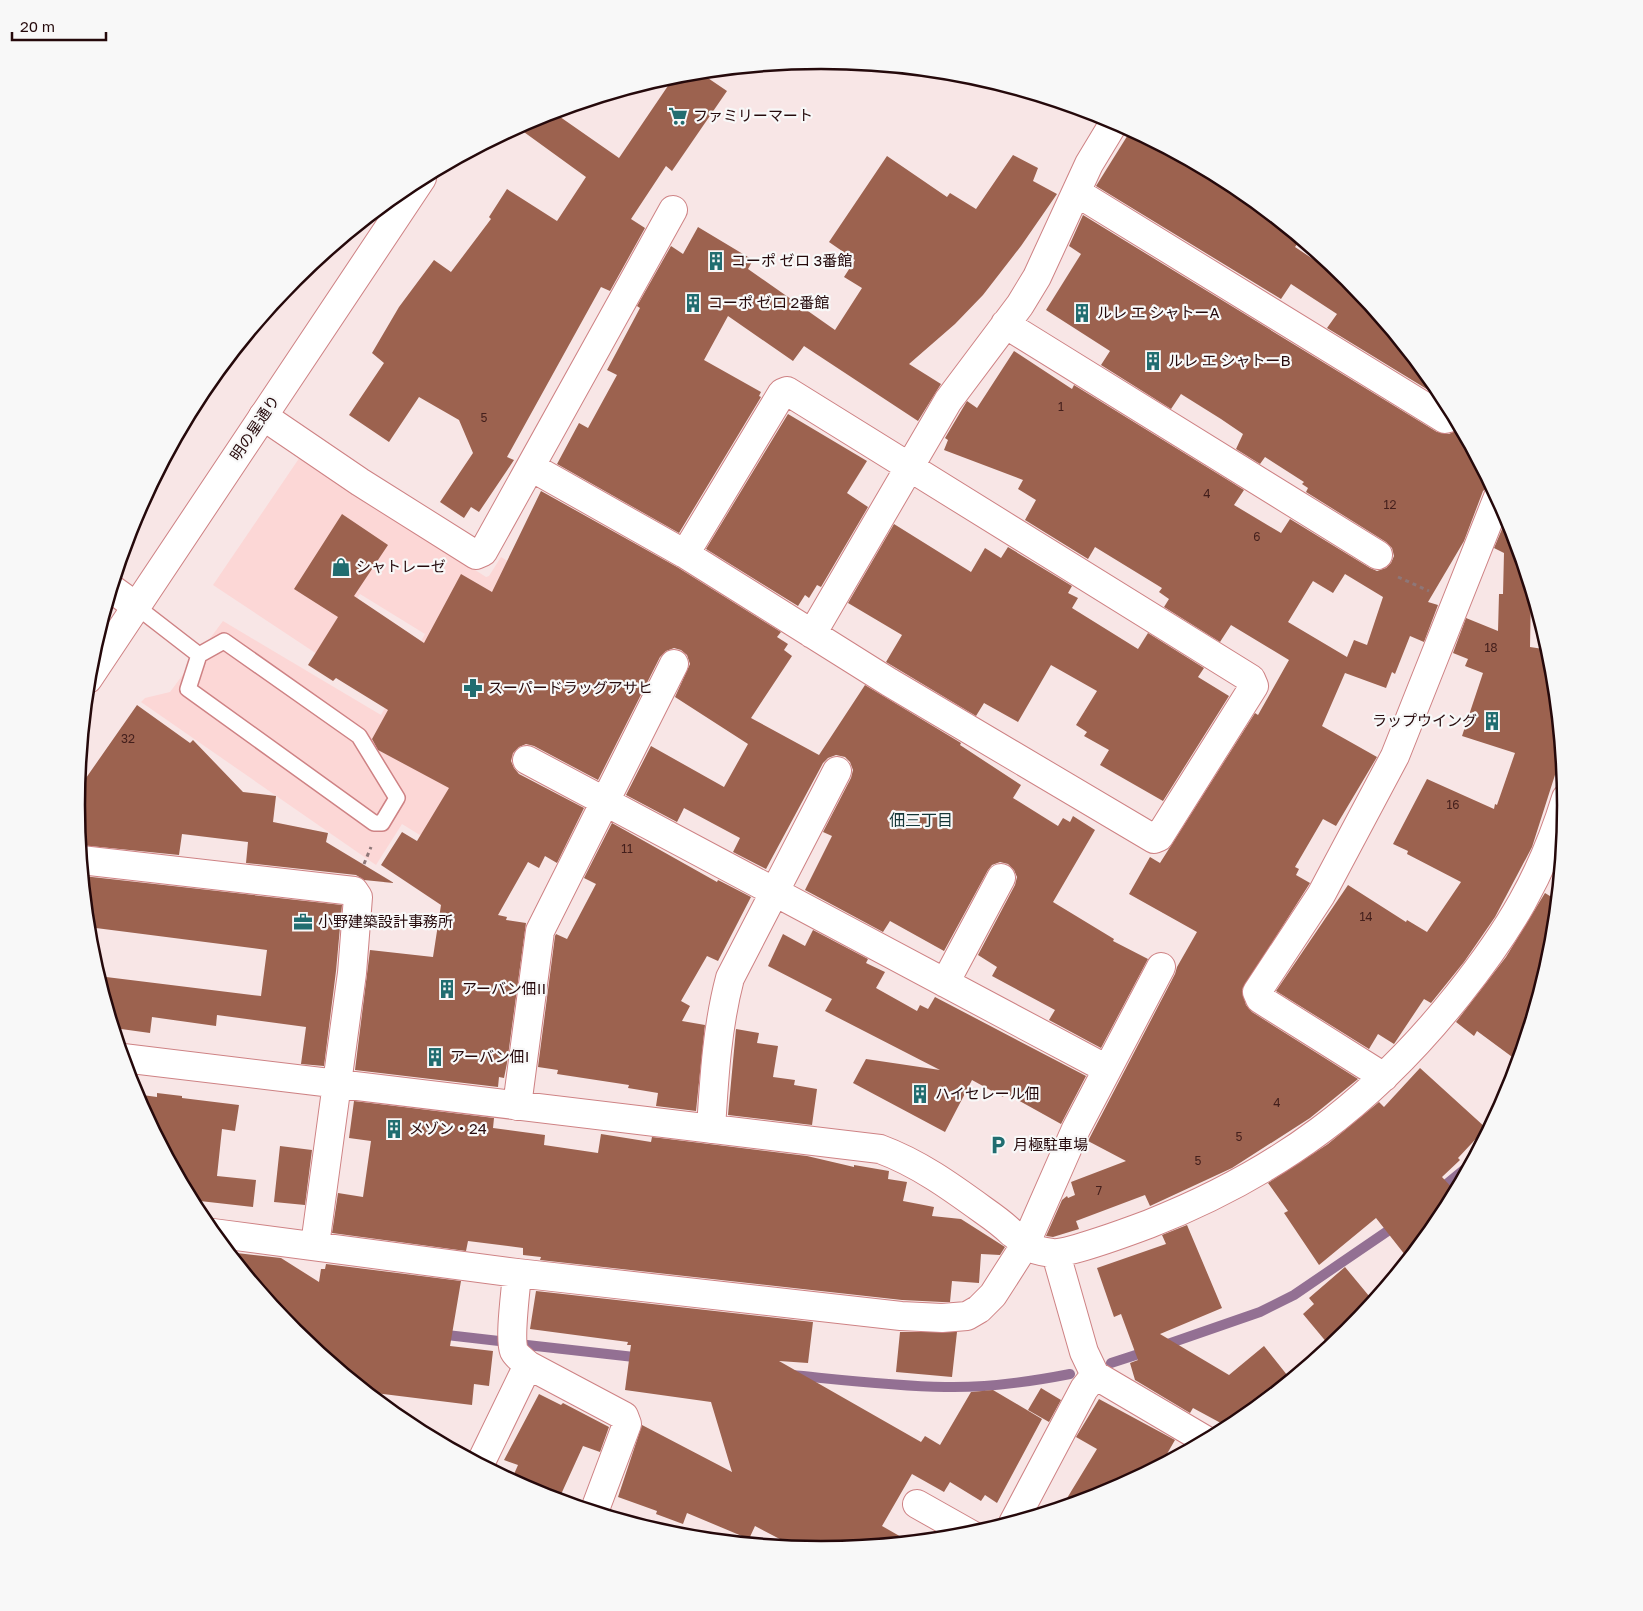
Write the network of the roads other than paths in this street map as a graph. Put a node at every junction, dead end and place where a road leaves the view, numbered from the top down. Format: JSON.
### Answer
{"nodes":[{"id":1,"x":1111,"y":128,"type":"edge"},
{"id":2,"x":1076,"y":192,"type":"junction"},
{"id":3,"x":412,"y":193,"type":"edge"},
{"id":4,"x":674,"y":210,"type":"dead end"},
{"id":5,"x":1005,"y":324,"type":"junction"},
{"id":6,"x":263,"y":416,"type":"junction"},
{"id":7,"x":1448,"y":418,"type":"edge"},
{"id":8,"x":531,"y":467,"type":"junction"},
{"id":9,"x":910,"y":467,"type":"junction"},
{"id":10,"x":1494,"y":506,"type":"edge"},
{"id":11,"x":685,"y":554,"type":"junction"},
{"id":12,"x":1378,"y":555,"type":"road end"},
{"id":13,"x":117,"y":592,"type":"edge"},
{"id":14,"x":137,"y":607,"type":"junction"},
{"id":15,"x":812,"y":634,"type":"junction"},
{"id":16,"x":199,"y":655,"type":"junction"},
{"id":17,"x":99,"y":663,"type":"edge"},
{"id":18,"x":674,"y":664,"type":"dead end"},
{"id":19,"x":527,"y":760,"type":"dead end"},
{"id":20,"x":837,"y":771,"type":"dead end"},
{"id":21,"x":605,"y":802,"type":"junction"},
{"id":22,"x":1558,"y":825,"type":"edge"},
{"id":23,"x":87,"y":861,"type":"edge"},
{"id":24,"x":1001,"y":878,"type":"dead end"},
{"id":25,"x":774,"y":893,"type":"junction"},
{"id":26,"x":1162,"y":967,"type":"dead end"},
{"id":27,"x":945,"y":983,"type":"junction"},
{"id":28,"x":130,"y":1059,"type":"edge"},
{"id":29,"x":1107,"y":1069,"type":"junction"},
{"id":30,"x":1384,"y":1077,"type":"junction"},
{"id":31,"x":337,"y":1085,"type":"junction"},
{"id":32,"x":517,"y":1106,"type":"junction"},
{"id":33,"x":711,"y":1129,"type":"junction"},
{"id":34,"x":223,"y":1234,"type":"edge"},
{"id":35,"x":315,"y":1245,"type":"junction"},
{"id":36,"x":1026,"y":1245,"type":"junction"},
{"id":37,"x":1056,"y":1254,"type":"junction"},
{"id":38,"x":517,"y":1273,"type":"junction"},
{"id":39,"x":528,"y":1365,"type":"junction"},
{"id":40,"x":1095,"y":1375,"type":"junction"},
{"id":41,"x":1201,"y":1437,"type":"edge"},
{"id":42,"x":477,"y":1456,"type":"edge"},
{"id":43,"x":917,"y":1504,"type":"dead end"},
{"id":44,"x":599,"y":1507,"type":"edge"},
{"id":45,"x":1017,"y":1515,"type":"edge"},
{"id":46,"x":961,"y":1529,"type":"edge"}],
"edges":[{"from":1,"to":2,"type":"street"},
{"from":2,"to":5,"type":"street"},
{"from":2,"to":7,"type":"street"},
{"from":3,"to":6,"type":"street","name":"明の星通り"},
{"from":4,"to":8,"type":"street"},
{"from":5,"to":9,"type":"street"},
{"from":5,"to":12,"type":"street"},
{"from":6,"to":8,"type":"street"},
{"from":6,"to":14,"type":"street","name":"明の星通り"},
{"from":8,"to":11,"type":"street"},
{"from":9,"to":11,"type":"street"},
{"from":9,"to":15,"type":"street"},
{"from":9,"to":15,"type":"street"},
{"from":10,"to":30,"type":"street"},
{"from":11,"to":15,"type":"street"},
{"from":13,"to":14,"type":"street"},
{"from":14,"to":16,"type":"lane"},
{"from":14,"to":17,"type":"street","name":"明の星通り"},
{"from":16,"to":16,"type":"lane"},
{"from":18,"to":21,"type":"street"},
{"from":19,"to":21,"type":"street"},
{"from":20,"to":25,"type":"street"},
{"from":21,"to":25,"type":"street"},
{"from":21,"to":32,"type":"street"},
{"from":22,"to":30,"type":"street"},
{"from":23,"to":31,"type":"street"},
{"from":24,"to":27,"type":"street"},
{"from":25,"to":27,"type":"street"},
{"from":25,"to":33,"type":"street"},
{"from":26,"to":29,"type":"street"},
{"from":27,"to":29,"type":"street"},
{"from":28,"to":31,"type":"street"},
{"from":29,"to":36,"type":"street"},
{"from":30,"to":37,"type":"street"},
{"from":31,"to":32,"type":"street"},
{"from":31,"to":35,"type":"street"},
{"from":32,"to":33,"type":"street"},
{"from":33,"to":36,"type":"street"},
{"from":34,"to":35,"type":"street"},
{"from":35,"to":38,"type":"street"},
{"from":36,"to":37,"type":"street"},
{"from":36,"to":38,"type":"street"},
{"from":37,"to":40,"type":"street"},
{"from":38,"to":39,"type":"street"},
{"from":39,"to":42,"type":"street"},
{"from":39,"to":44,"type":"street"},
{"from":40,"to":41,"type":"street"},
{"from":40,"to":45,"type":"street"},
{"from":43,"to":46,"type":"street"}]}
